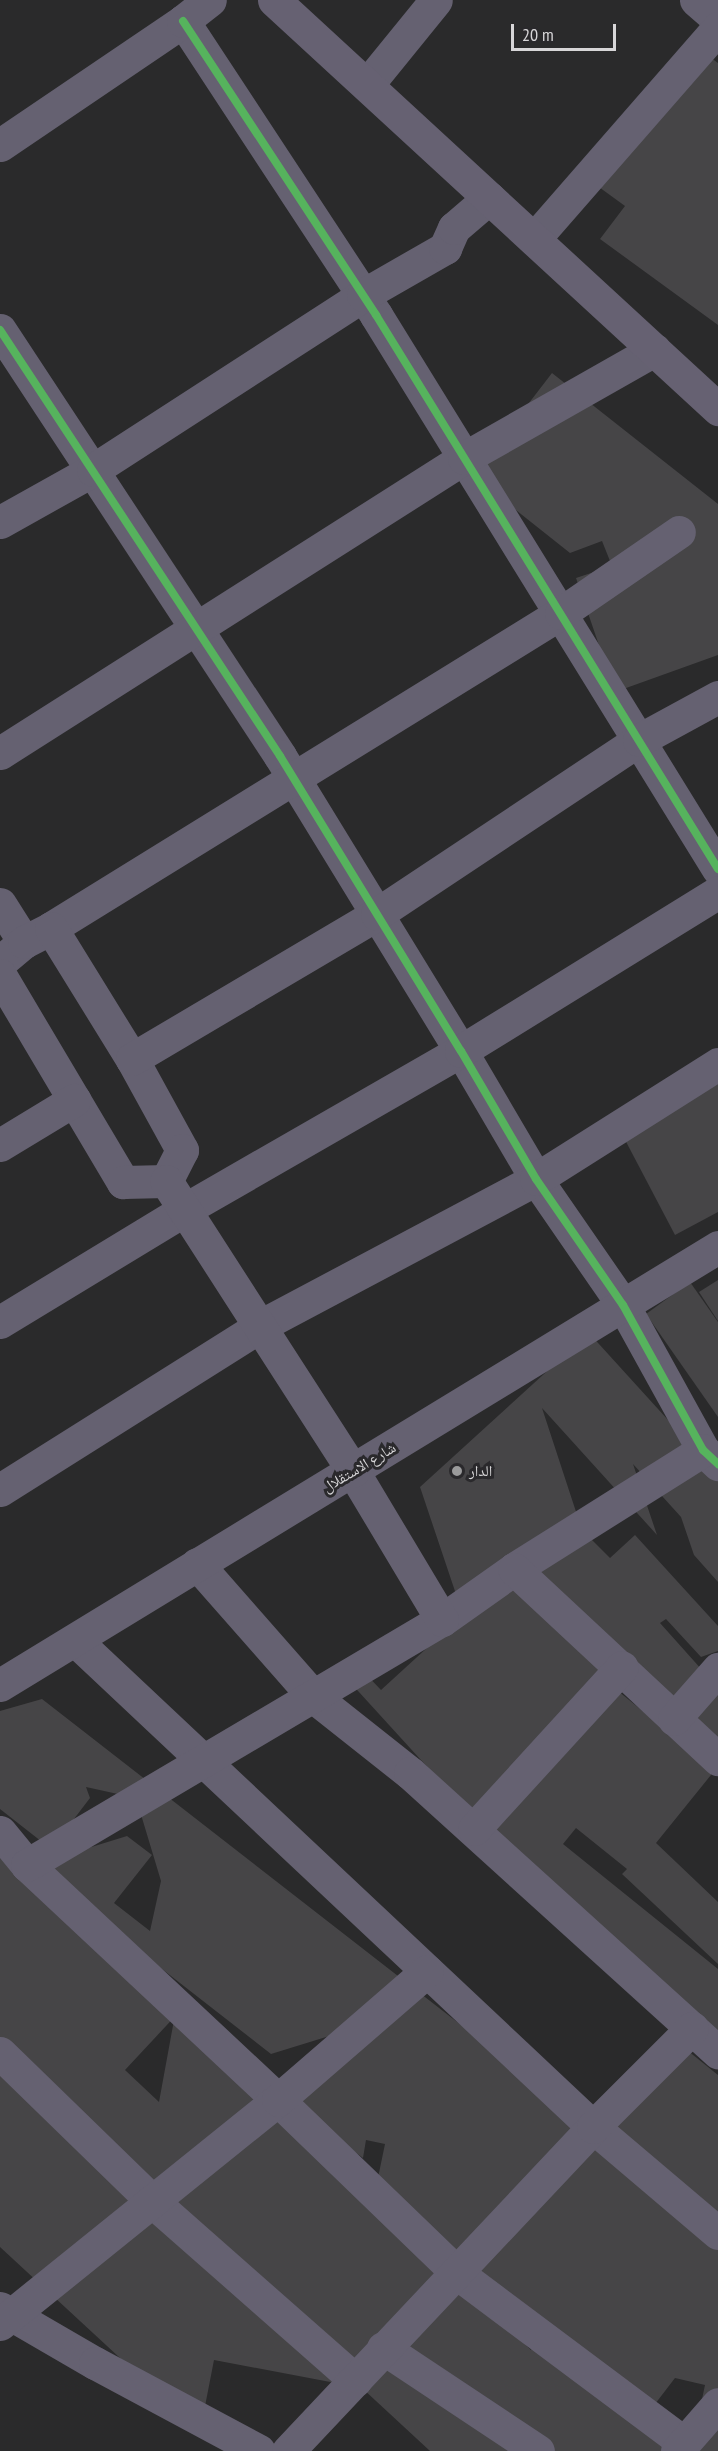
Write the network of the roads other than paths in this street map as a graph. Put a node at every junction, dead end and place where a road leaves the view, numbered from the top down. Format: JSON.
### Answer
{"nodes":[{"id":1,"x":210,"y":0,"type":"edge"},
{"id":2,"x":274,"y":0,"type":"edge"},
{"id":3,"x":436,"y":0,"type":"edge"},
{"id":4,"x":696,"y":0,"type":"edge"},
{"id":5,"x":718,"y":19,"type":"edge"},
{"id":6,"x":183,"y":21,"type":"junction"},
{"id":7,"x":718,"y":28,"type":"edge"},
{"id":8,"x":367,"y":86,"type":"junction"},
{"id":9,"x":0,"y":146,"type":"edge"},
{"id":10,"x":489,"y":198,"type":"junction"},
{"id":11,"x":534,"y":239,"type":"junction"},
{"id":12,"x":363,"y":296,"type":"junction"},
{"id":13,"x":0,"y":330,"type":"edge"},
{"id":14,"x":654,"y":350,"type":"junction"},
{"id":15,"x":718,"y":409,"type":"edge"},
{"id":16,"x":464,"y":458,"type":"junction"},
{"id":17,"x":93,"y":470,"type":"junction"},
{"id":18,"x":0,"y":522,"type":"edge"},
{"id":19,"x":679,"y":532,"type":"dead end"},
{"id":20,"x":561,"y":613,"type":"junction"},
{"id":21,"x":197,"y":629,"type":"junction"},
{"id":22,"x":718,"y":698,"type":"edge"},
{"id":23,"x":639,"y":740,"type":"junction"},
{"id":24,"x":0,"y":753,"type":"edge"},
{"id":25,"x":293,"y":777,"type":"junction"},
{"id":26,"x":718,"y":868,"type":"edge"},
{"id":27,"x":718,"y":892,"type":"edge"},
{"id":28,"x":0,"y":904,"type":"edge"},
{"id":29,"x":377,"y":914,"type":"junction"},
{"id":30,"x":25,"y":944,"type":"edge"},
{"id":31,"x":0,"y":975,"type":"edge"},
{"id":32,"x":461,"y":1051,"type":"junction"},
{"id":33,"x":132,"y":1059,"type":"junction"},
{"id":34,"x":718,"y":1064,"type":"edge"},
{"id":35,"x":74,"y":1100,"type":"junction"},
{"id":36,"x":0,"y":1145,"type":"edge"},
{"id":37,"x":536,"y":1179,"type":"junction"},
{"id":38,"x":166,"y":1181,"type":"junction"},
{"id":39,"x":184,"y":1210,"type":"junction"},
{"id":40,"x":718,"y":1247,"type":"edge"},
{"id":41,"x":623,"y":1305,"type":"junction"},
{"id":42,"x":0,"y":1322,"type":"edge"},
{"id":43,"x":260,"y":1326,"type":"junction"},
{"id":44,"x":711,"y":1457,"type":"edge"},
{"id":45,"x":353,"y":1471,"type":"junction"},
{"id":46,"x":0,"y":1490,"type":"edge"},
{"id":47,"x":197,"y":1564,"type":"junction"},
{"id":48,"x":514,"y":1569,"type":"junction"},
{"id":49,"x":442,"y":1620,"type":"junction"},
{"id":50,"x":75,"y":1640,"type":"junction"},
{"id":51,"x":622,"y":1667,"type":"junction"},
{"id":52,"x":718,"y":1669,"type":"edge"},
{"id":53,"x":0,"y":1685,"type":"edge"},
{"id":54,"x":314,"y":1697,"type":"junction"},
{"id":55,"x":674,"y":1719,"type":"junction"},
{"id":56,"x":718,"y":1759,"type":"edge"},
{"id":57,"x":204,"y":1760,"type":"junction"},
{"id":58,"x":474,"y":1829,"type":"junction"},
{"id":59,"x":0,"y":1832,"type":"edge"},
{"id":60,"x":27,"y":1865,"type":"junction"},
{"id":61,"x":427,"y":1971,"type":"junction"},
{"id":62,"x":692,"y":2028,"type":"junction"},
{"id":63,"x":718,"y":2052,"type":"edge"},
{"id":64,"x":0,"y":2053,"type":"edge"},
{"id":65,"x":278,"y":2100,"type":"junction"},
{"id":66,"x":593,"y":2127,"type":"junction"},
{"id":67,"x":152,"y":2201,"type":"junction"},
{"id":68,"x":718,"y":2233,"type":"edge"},
{"id":69,"x":457,"y":2273,"type":"junction"},
{"id":70,"x":4,"y":2316,"type":"edge"},
{"id":71,"x":383,"y":2348,"type":"junction"},
{"id":72,"x":355,"y":2380,"type":"junction"},
{"id":73,"x":718,"y":2404,"type":"edge"},
{"id":74,"x":681,"y":2447,"type":"edge"},
{"id":75,"x":259,"y":2451,"type":"edge"},
{"id":76,"x":288,"y":2451,"type":"edge"},
{"id":77,"x":538,"y":2451,"type":"edge"}],
"edges":[{"from":1,"to":6,"type":"street"},
{"from":2,"to":8,"type":"main road"},
{"from":3,"to":8,"type":"street"},
{"from":4,"to":5,"type":"street"},
{"from":6,"to":9,"type":"street"},
{"from":6,"to":12,"type":"street"},
{"from":7,"to":11,"type":"street"},
{"from":8,"to":10,"type":"main road"},
{"from":10,"to":11,"type":"main road"},
{"from":10,"to":12,"type":"street"},
{"from":11,"to":14,"type":"main road"},
{"from":12,"to":16,"type":"street"},
{"from":12,"to":17,"type":"street"},
{"from":13,"to":17,"type":"street"},
{"from":14,"to":15,"type":"main road"},
{"from":14,"to":16,"type":"street"},
{"from":16,"to":20,"type":"street"},
{"from":16,"to":21,"type":"street"},
{"from":17,"to":18,"type":"street"},
{"from":17,"to":21,"type":"street"},
{"from":19,"to":20,"type":"street"},
{"from":20,"to":23,"type":"street"},
{"from":20,"to":25,"type":"street"},
{"from":21,"to":24,"type":"street"},
{"from":21,"to":25,"type":"street"},
{"from":22,"to":23,"type":"street"},
{"from":23,"to":26,"type":"street"},
{"from":23,"to":29,"type":"street"},
{"from":25,"to":29,"type":"street"},
{"from":25,"to":30,"type":"street"},
{"from":27,"to":32,"type":"street"},
{"from":28,"to":30,"type":"street"},
{"from":29,"to":32,"type":"street"},
{"from":29,"to":33,"type":"street"},
{"from":30,"to":33,"type":"street"},
{"from":31,"to":35,"type":"street"},
{"from":32,"to":37,"type":"street"},
{"from":32,"to":39,"type":"street"},
{"from":33,"to":38,"type":"street"},
{"from":34,"to":37,"type":"street"},
{"from":35,"to":36,"type":"street"},
{"from":35,"to":38,"type":"street"},
{"from":37,"to":41,"type":"street"},
{"from":37,"to":43,"type":"street"},
{"from":38,"to":39,"type":"street"},
{"from":39,"to":42,"type":"street"},
{"from":39,"to":43,"type":"street"},
{"from":40,"to":41,"type":"street","name":"شارع الاستقلال"},
{"from":41,"to":44,"type":"street"},
{"from":41,"to":45,"type":"street","name":"شارع الاستقلال"},
{"from":43,"to":45,"type":"street"},
{"from":43,"to":46,"type":"street"},
{"from":44,"to":48,"type":"street"},
{"from":45,"to":47,"type":"street","name":"شارع الاستقلال"},
{"from":45,"to":49,"type":"street"},
{"from":47,"to":50,"type":"street","name":"شارع الاستقلال"},
{"from":47,"to":54,"type":"street"},
{"from":48,"to":49,"type":"street"},
{"from":48,"to":51,"type":"street"},
{"from":49,"to":54,"type":"street"},
{"from":50,"to":53,"type":"street","name":"شارع الاستقلال"},
{"from":50,"to":57,"type":"street"},
{"from":51,"to":55,"type":"street"},
{"from":51,"to":58,"type":"street"},
{"from":52,"to":55,"type":"street"},
{"from":54,"to":57,"type":"street"},
{"from":54,"to":58,"type":"street"},
{"from":55,"to":56,"type":"street"},
{"from":57,"to":60,"type":"street"},
{"from":57,"to":61,"type":"street"},
{"from":58,"to":62,"type":"street"},
{"from":59,"to":60,"type":"street"},
{"from":60,"to":65,"type":"street"},
{"from":61,"to":65,"type":"street"},
{"from":61,"to":66,"type":"street"},
{"from":62,"to":63,"type":"street"},
{"from":62,"to":66,"type":"street"},
{"from":64,"to":67,"type":"street"},
{"from":65,"to":67,"type":"street"},
{"from":65,"to":69,"type":"street"},
{"from":66,"to":68,"type":"street"},
{"from":66,"to":69,"type":"street"},
{"from":67,"to":70,"type":"street"},
{"from":67,"to":72,"type":"street"},
{"from":69,"to":71,"type":"street"},
{"from":69,"to":74,"type":"street"},
{"from":70,"to":75,"type":"street"},
{"from":71,"to":72,"type":"street"},
{"from":71,"to":77,"type":"street"},
{"from":72,"to":76,"type":"street"},
{"from":73,"to":74,"type":"street"}]}
